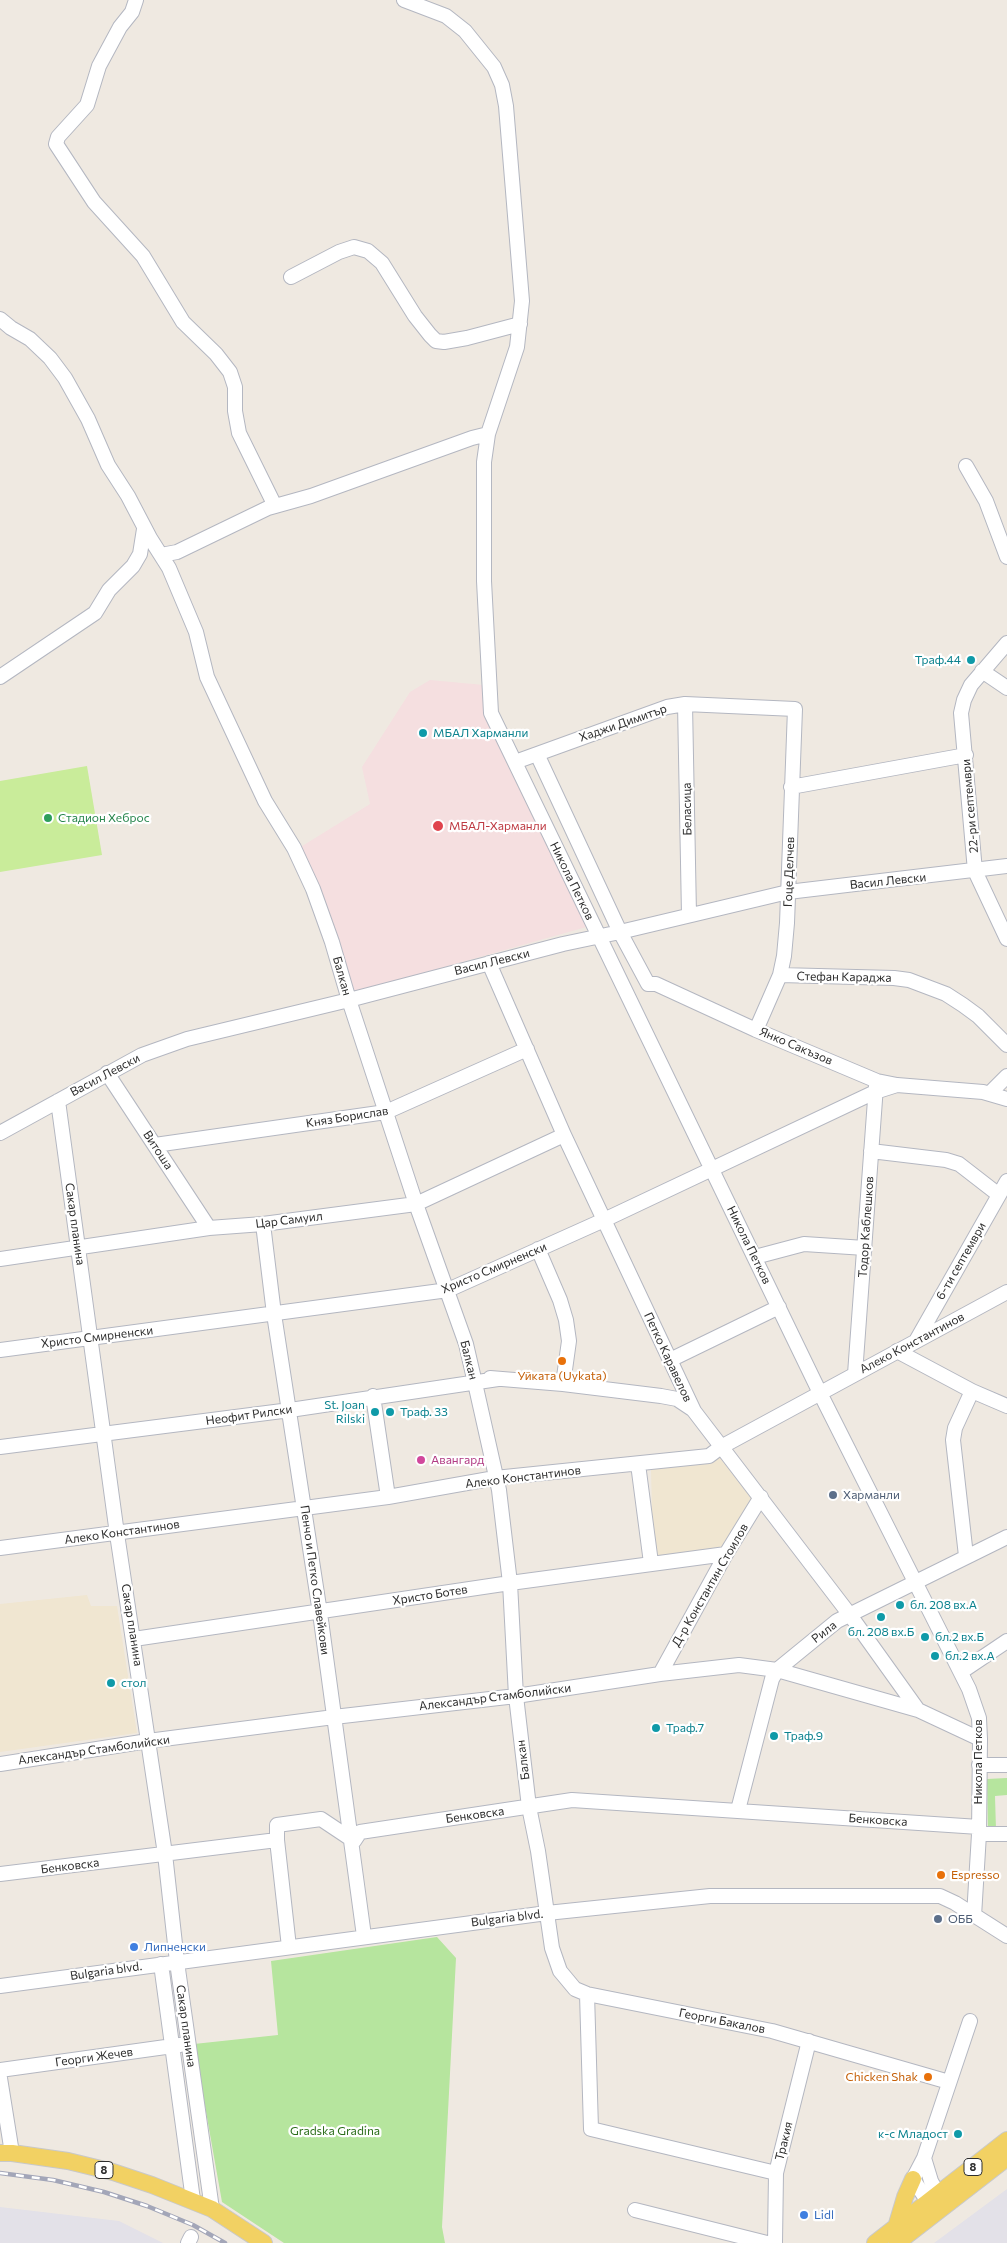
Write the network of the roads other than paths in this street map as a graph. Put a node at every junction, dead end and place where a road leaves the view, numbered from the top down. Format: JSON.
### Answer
{"nodes":[{"id":1,"x":136,"y":0,"type":"edge"},
{"id":2,"x":404,"y":0,"type":"edge"},
{"id":3,"x":291,"y":277,"type":"dead end"},
{"id":4,"x":0,"y":319,"type":"edge"},
{"id":5,"x":520,"y":324,"type":"junction"},
{"id":6,"x":488,"y":434,"type":"junction"},
{"id":7,"x":966,"y":466,"type":"dead end"},
{"id":8,"x":275,"y":506,"type":"junction"},
{"id":9,"x":144,"y":528,"type":"junction"},
{"id":10,"x":161,"y":555,"type":"junction"},
{"id":11,"x":1007,"y":557,"type":"edge"},
{"id":12,"x":1007,"y":644,"type":"edge"},
{"id":13,"x":982,"y":671,"type":"junction"},
{"id":14,"x":0,"y":677,"type":"edge"},
{"id":15,"x":1007,"y":688,"type":"edge"},
{"id":16,"x":685,"y":704,"type":"junction"},
{"id":17,"x":795,"y":709,"type":"joint"},
{"id":18,"x":537,"y":754,"type":"junction"},
{"id":19,"x":966,"y":755,"type":"junction"},
{"id":20,"x":515,"y":762,"type":"junction"},
{"id":21,"x":791,"y":787,"type":"junction"},
{"id":22,"x":1007,"y":866,"type":"edge"},
{"id":23,"x":975,"y":871,"type":"junction"},
{"id":24,"x":788,"y":892,"type":"junction"},
{"id":25,"x":690,"y":915,"type":"junction"},
{"id":26,"x":620,"y":932,"type":"junction"},
{"id":27,"x":599,"y":937,"type":"junction"},
{"id":28,"x":1007,"y":940,"type":"edge"},
{"id":29,"x":488,"y":963,"type":"junction"},
{"id":30,"x":780,"y":975,"type":"junction"},
{"id":31,"x":648,"y":984,"type":"junction"},
{"id":32,"x":626,"y":995,"type":"junction"},
{"id":33,"x":349,"y":1000,"type":"junction"},
{"id":34,"x":756,"y":1030,"type":"junction"},
{"id":35,"x":1007,"y":1045,"type":"edge"},
{"id":36,"x":528,"y":1049,"type":"junction"},
{"id":37,"x":107,"y":1072,"type":"junction"},
{"id":38,"x":1007,"y":1076,"type":"edge"},
{"id":39,"x":876,"y":1086,"type":"junction"},
{"id":40,"x":990,"y":1093,"type":"junction"},
{"id":41,"x":1007,"y":1099,"type":"edge"},
{"id":42,"x":58,"y":1101,"type":"junction"},
{"id":43,"x":386,"y":1112,"type":"junction"},
{"id":44,"x":0,"y":1133,"type":"edge"},
{"id":45,"x":564,"y":1135,"type":"junction"},
{"id":46,"x":154,"y":1145,"type":"junction"},
{"id":47,"x":871,"y":1150,"type":"junction"},
{"id":48,"x":711,"y":1170,"type":"junction"},
{"id":49,"x":1007,"y":1181,"type":"edge"},
{"id":50,"x":999,"y":1195,"type":"junction"},
{"id":51,"x":416,"y":1204,"type":"junction"},
{"id":52,"x":604,"y":1220,"type":"junction"},
{"id":53,"x":263,"y":1224,"type":"junction"},
{"id":54,"x":209,"y":1228,"type":"junction"},
{"id":55,"x":78,"y":1248,"type":"junction"},
{"id":56,"x":538,"y":1248,"type":"junction"},
{"id":57,"x":865,"y":1248,"type":"junction"},
{"id":58,"x":755,"y":1257,"type":"junction"},
{"id":59,"x":0,"y":1259,"type":"edge"},
{"id":60,"x":448,"y":1290,"type":"junction"},
{"id":61,"x":1007,"y":1292,"type":"edge"},
{"id":62,"x":778,"y":1308,"type":"junction"},
{"id":63,"x":274,"y":1314,"type":"junction"},
{"id":64,"x":91,"y":1338,"type":"junction"},
{"id":65,"x":916,"y":1341,"type":"junction"},
{"id":66,"x":0,"y":1350,"type":"edge"},
{"id":67,"x":897,"y":1351,"type":"junction"},
{"id":68,"x":670,"y":1360,"type":"junction"},
{"id":69,"x":854,"y":1374,"type":"junction"},
{"id":70,"x":474,"y":1380,"type":"junction"},
{"id":71,"x":563,"y":1384,"type":"junction"},
{"id":72,"x":972,"y":1391,"type":"junction"},
{"id":73,"x":820,"y":1393,"type":"junction"},
{"id":74,"x":373,"y":1396,"type":"junction"},
{"id":75,"x":1007,"y":1406,"type":"edge"},
{"id":76,"x":290,"y":1410,"type":"junction"},
{"id":77,"x":694,"y":1411,"type":"junction"},
{"id":78,"x":104,"y":1434,"type":"junction"},
{"id":79,"x":0,"y":1447,"type":"edge"},
{"id":80,"x":721,"y":1447,"type":"junction"},
{"id":81,"x":638,"y":1464,"type":"junction"},
{"id":82,"x":495,"y":1478,"type":"junction"},
{"id":83,"x":388,"y":1497,"type":"junction"},
{"id":84,"x":762,"y":1497,"type":"junction"},
{"id":85,"x":305,"y":1506,"type":"junction"},
{"id":86,"x":117,"y":1534,"type":"junction"},
{"id":87,"x":1007,"y":1537,"type":"edge"},
{"id":88,"x":0,"y":1548,"type":"edge"},
{"id":89,"x":726,"y":1554,"type":"junction"},
{"id":90,"x":966,"y":1556,"type":"junction"},
{"id":91,"x":652,"y":1563,"type":"junction"},
{"id":92,"x":917,"y":1582,"type":"junction"},
{"id":93,"x":510,"y":1583,"type":"junction"},
{"id":94,"x":320,"y":1613,"type":"junction"},
{"id":95,"x":850,"y":1615,"type":"junction"},
{"id":96,"x":134,"y":1638,"type":"junction"},
{"id":97,"x":1007,"y":1641,"type":"edge"},
{"id":98,"x":777,"y":1670,"type":"junction"},
{"id":99,"x":961,"y":1672,"type":"junction"},
{"id":100,"x":660,"y":1674,"type":"junction"},
{"id":101,"x":516,"y":1696,"type":"junction"},
{"id":102,"x":918,"y":1710,"type":"junction"},
{"id":103,"x":334,"y":1717,"type":"junction"},
{"id":104,"x":980,"y":1739,"type":"junction"},
{"id":105,"x":148,"y":1742,"type":"junction"},
{"id":106,"x":0,"y":1764,"type":"edge"},
{"id":107,"x":979,"y":1765,"type":"junction"},
{"id":108,"x":1007,"y":1765,"type":"edge"},
{"id":109,"x":529,"y":1808,"type":"junction"},
{"id":110,"x":738,"y":1810,"type":"junction"},
{"id":111,"x":979,"y":1830,"type":"junction"},
{"id":112,"x":1007,"y":1834,"type":"edge"},
{"id":113,"x":277,"y":1840,"type":"junction"},
{"id":114,"x":350,"y":1840,"type":"junction"},
{"id":115,"x":165,"y":1854,"type":"junction"},
{"id":116,"x":0,"y":1874,"type":"edge"},
{"id":117,"x":547,"y":1913,"type":"junction"},
{"id":118,"x":974,"y":1916,"type":"junction"},
{"id":119,"x":364,"y":1936,"type":"junction"},
{"id":120,"x":1007,"y":1936,"type":"edge"},
{"id":121,"x":289,"y":1947,"type":"junction"},
{"id":122,"x":177,"y":1962,"type":"junction"},
{"id":123,"x":160,"y":1964,"type":"junction"},
{"id":124,"x":0,"y":1986,"type":"edge"},
{"id":125,"x":587,"y":1994,"type":"junction"},
{"id":126,"x":970,"y":2021,"type":"dead end"},
{"id":127,"x":809,"y":2042,"type":"junction"},
{"id":128,"x":188,"y":2044,"type":"junction"},
{"id":129,"x":172,"y":2046,"type":"junction"},
{"id":130,"x":0,"y":2070,"type":"edge"},
{"id":131,"x":0,"y":2078,"type":"edge"},
{"id":132,"x":949,"y":2082,"type":"junction"},
{"id":133,"x":1007,"y":2140,"type":"edge"},
{"id":134,"x":6,"y":2153,"type":"edge"},
{"id":135,"x":924,"y":2158,"type":"junction"},
{"id":136,"x":1007,"y":2158,"type":"edge"},
{"id":137,"x":776,"y":2173,"type":"junction"},
{"id":138,"x":913,"y":2179,"type":"junction"},
{"id":139,"x":193,"y":2200,"type":"junction"},
{"id":140,"x":937,"y":2204,"type":"junction"},
{"id":141,"x":212,"y":2209,"type":"junction"},
{"id":142,"x":635,"y":2210,"type":"dead end"},
{"id":143,"x":897,"y":2235,"type":"edge"},
{"id":144,"x":264,"y":2243,"type":"edge"},
{"id":145,"x":767,"y":2243,"type":"edge"},
{"id":146,"x":775,"y":2243,"type":"edge"},
{"id":147,"x":875,"y":2243,"type":"edge"}],
"edges":[{"from":1,"to":8,"type":"street"},
{"from":2,"to":5,"type":"street","name":"Никола Петков"},
{"from":3,"to":5,"type":"street"},
{"from":4,"to":9,"type":"street","name":"Балкан"},
{"from":5,"to":6,"type":"street","name":"Никола Петков"},
{"from":6,"to":8,"type":"street"},
{"from":6,"to":20,"type":"street","name":"Никола Петков"},
{"from":7,"to":11,"type":"street"},
{"from":8,"to":10,"type":"street"},
{"from":9,"to":10,"type":"street","name":"Балкан"},
{"from":9,"to":14,"type":"street"},
{"from":10,"to":33,"type":"street","name":"Балкан"},
{"from":12,"to":13,"type":"street"},
{"from":13,"to":15,"type":"street"},
{"from":13,"to":19,"type":"street","name":"22-ри септември"},
{"from":16,"to":17,"type":"street","name":"Хаджи Димитър"},
{"from":16,"to":18,"type":"street","name":"Хаджи Димитър"},
{"from":16,"to":25,"type":"street","name":"Беласица"},
{"from":17,"to":21,"type":"street","name":"Гоце Делчев"},
{"from":18,"to":20,"type":"street","name":"Хаджи Димитър"},
{"from":18,"to":26,"type":"street"},
{"from":19,"to":21,"type":"street"},
{"from":19,"to":23,"type":"street","name":"22-ри септември"},
{"from":20,"to":27,"type":"street","name":"Никола Петков"},
{"from":21,"to":24,"type":"street","name":"Гоце Делчев"},
{"from":22,"to":23,"type":"street","name":"Васил Левски"},
{"from":23,"to":24,"type":"street","name":"Васил Левски"},
{"from":23,"to":28,"type":"street","name":"22-ри септември"},
{"from":24,"to":25,"type":"street","name":"Васил Левски"},
{"from":24,"to":30,"type":"street","name":"Гоце Делчев"},
{"from":25,"to":26,"type":"street","name":"Васил Левски"},
{"from":26,"to":27,"type":"street","name":"Васил Левски"},
{"from":26,"to":31,"type":"street"},
{"from":27,"to":29,"type":"street","name":"Васил Левски"},
{"from":27,"to":32,"type":"street","name":"Никола Петков"},
{"from":29,"to":33,"type":"street","name":"Васил Левски"},
{"from":29,"to":36,"type":"street","name":"Петко Каравелов"},
{"from":30,"to":34,"type":"street","name":"Гоце Делчев"},
{"from":30,"to":35,"type":"street","name":"Стефан Караджа"},
{"from":31,"to":32,"type":"street"},
{"from":31,"to":34,"type":"street","name":"Янко Сакъзов"},
{"from":32,"to":48,"type":"street","name":"Никола Петков"},
{"from":33,"to":37,"type":"street","name":"Васил Левски"},
{"from":33,"to":43,"type":"street","name":"Балкан"},
{"from":34,"to":39,"type":"street","name":"Янко Сакъзов"},
{"from":36,"to":43,"type":"street","name":"Княз Борислав"},
{"from":36,"to":45,"type":"street","name":"Петко Каравелов"},
{"from":37,"to":42,"type":"street","name":"Васил Левски"},
{"from":37,"to":46,"type":"street","name":"Витоша"},
{"from":38,"to":40,"type":"street"},
{"from":39,"to":40,"type":"street","name":"Христо Смирненски"},
{"from":39,"to":47,"type":"street","name":"Тодор Каблешков"},
{"from":39,"to":48,"type":"street","name":"Христо Смирненски"},
{"from":40,"to":41,"type":"street"},
{"from":42,"to":44,"type":"street","name":"Васил Левски"},
{"from":42,"to":55,"type":"street","name":"Сакар планина"},
{"from":43,"to":46,"type":"street","name":"Княз Борислав"},
{"from":43,"to":51,"type":"street","name":"Балкан"},
{"from":45,"to":51,"type":"street","name":"Цар Самуил"},
{"from":45,"to":52,"type":"street","name":"Петко Каравелов"},
{"from":46,"to":54,"type":"street","name":"Витоша"},
{"from":47,"to":50,"type":"street"},
{"from":47,"to":57,"type":"street","name":"Тодор Каблешков"},
{"from":48,"to":52,"type":"street","name":"Христо Смирненски"},
{"from":48,"to":58,"type":"street","name":"Никола Петков"},
{"from":49,"to":50,"type":"street","name":"6-ти септември"},
{"from":50,"to":65,"type":"street","name":"6-ти септември"},
{"from":51,"to":53,"type":"street","name":"Цар Самуил"},
{"from":51,"to":60,"type":"street","name":"Балкан"},
{"from":52,"to":56,"type":"street","name":"Христо Смирненски"},
{"from":52,"to":68,"type":"street","name":"Петко Каравелов"},
{"from":53,"to":54,"type":"street","name":"Цар Самуил"},
{"from":53,"to":63,"type":"street","name":"Пенчо и Петко Славейкови"},
{"from":54,"to":55,"type":"street","name":"Цар Самуил"},
{"from":55,"to":59,"type":"street","name":"Цар Самуил"},
{"from":55,"to":64,"type":"street","name":"Сакар планина"},
{"from":56,"to":60,"type":"street","name":"Христо Смирненски"},
{"from":56,"to":71,"type":"street"},
{"from":57,"to":58,"type":"street"},
{"from":57,"to":69,"type":"street","name":"Тодор Каблешков"},
{"from":58,"to":62,"type":"street","name":"Никола Петков"},
{"from":60,"to":63,"type":"street","name":"Христо Смирненски"},
{"from":60,"to":70,"type":"street","name":"Балкан"},
{"from":61,"to":65,"type":"street","name":"Алеко Константинов"},
{"from":62,"to":68,"type":"street"},
{"from":62,"to":73,"type":"street","name":"Никола Петков"},
{"from":63,"to":64,"type":"street","name":"Христо Смирненски"},
{"from":63,"to":76,"type":"street","name":"Пенчо и Петко Славейкови"},
{"from":64,"to":66,"type":"street","name":"Христо Смирненски"},
{"from":64,"to":78,"type":"street","name":"Сакар планина"},
{"from":65,"to":67,"type":"street","name":"Алеко Константинов"},
{"from":67,"to":69,"type":"street","name":"Алеко Константинов"},
{"from":67,"to":72,"type":"street"},
{"from":68,"to":77,"type":"street","name":"Петко Каравелов"},
{"from":69,"to":73,"type":"street","name":"Алеко Константинов"},
{"from":70,"to":71,"type":"street","name":"Неофит Рилски"},
{"from":70,"to":74,"type":"street","name":"Неофит Рилски"},
{"from":70,"to":82,"type":"street","name":"Балкан"},
{"from":71,"to":77,"type":"street","name":"Неофит Рилски"},
{"from":72,"to":75,"type":"street"},
{"from":72,"to":90,"type":"street"},
{"from":73,"to":80,"type":"street","name":"Алеко Константинов"},
{"from":73,"to":92,"type":"street","name":"Никола Петков"},
{"from":74,"to":76,"type":"street","name":"Неофит Рилски"},
{"from":74,"to":83,"type":"street"},
{"from":76,"to":78,"type":"street","name":"Неофит Рилски"},
{"from":76,"to":85,"type":"street","name":"Пенчо и Петко Славейкови"},
{"from":77,"to":80,"type":"street","name":"Петко Каравелов"},
{"from":78,"to":79,"type":"street","name":"Неофит Рилски"},
{"from":78,"to":86,"type":"street","name":"Сакар планина"},
{"from":80,"to":81,"type":"street","name":"Алеко Константинов"},
{"from":80,"to":84,"type":"street","name":"Петко Каравелов"},
{"from":81,"to":82,"type":"street","name":"Алеко Константинов"},
{"from":81,"to":91,"type":"street"},
{"from":82,"to":83,"type":"street","name":"Алеко Константинов"},
{"from":82,"to":93,"type":"street","name":"Балкан"},
{"from":83,"to":85,"type":"street","name":"Алеко Константинов"},
{"from":84,"to":89,"type":"street","name":"Д-р Константин Стоилов"},
{"from":84,"to":95,"type":"street","name":"Петко Каравелов"},
{"from":85,"to":86,"type":"street","name":"Алеко Константинов"},
{"from":85,"to":94,"type":"street","name":"Пенчо и Петко Славейкови"},
{"from":86,"to":88,"type":"street","name":"Алеко Константинов"},
{"from":86,"to":96,"type":"street","name":"Сакар планина"},
{"from":87,"to":90,"type":"street","name":"Рила"},
{"from":89,"to":91,"type":"street","name":"Христо Ботев"},
{"from":89,"to":100,"type":"street","name":"Д-р Константин Стоилов"},
{"from":90,"to":92,"type":"street","name":"Рила"},
{"from":91,"to":93,"type":"street","name":"Христо Ботев"},
{"from":92,"to":95,"type":"street","name":"Рила"},
{"from":92,"to":99,"type":"street","name":"Никола Петков"},
{"from":93,"to":94,"type":"street","name":"Христо Ботев"},
{"from":93,"to":101,"type":"street","name":"Балкан"},
{"from":94,"to":96,"type":"street","name":"Христо Ботев"},
{"from":94,"to":103,"type":"street","name":"Пенчо и Петко Славейкови"},
{"from":95,"to":98,"type":"street","name":"Рила"},
{"from":95,"to":102,"type":"street","name":"Петко Каравелов"},
{"from":96,"to":105,"type":"street","name":"Сакар планина"},
{"from":97,"to":99,"type":"street"},
{"from":98,"to":100,"type":"street","name":"Александър Стамболийски"},
{"from":98,"to":102,"type":"street","name":"Александър Стамболийски"},
{"from":98,"to":110,"type":"street"},
{"from":99,"to":104,"type":"street","name":"Никола Петков"},
{"from":100,"to":101,"type":"street","name":"Александър Стамболийски"},
{"from":101,"to":103,"type":"street","name":"Александър Стамболийски"},
{"from":101,"to":109,"type":"street","name":"Балкан"},
{"from":102,"to":104,"type":"street","name":"Александър Стамболийски"},
{"from":103,"to":105,"type":"street","name":"Александър Стамболийски"},
{"from":103,"to":114,"type":"street","name":"Пенчо и Петко Славейкови"},
{"from":104,"to":107,"type":"street","name":"Никола Петков"},
{"from":105,"to":106,"type":"street","name":"Александър Стамболийски"},
{"from":105,"to":115,"type":"street","name":"Сакар планина"},
{"from":107,"to":108,"type":"street"},
{"from":107,"to":111,"type":"street","name":"Никола Петков"},
{"from":109,"to":110,"type":"street","name":"Бенковска"},
{"from":109,"to":114,"type":"street","name":"Бенковска"},
{"from":109,"to":117,"type":"street","name":"Балкан"},
{"from":110,"to":111,"type":"street","name":"Бенковска"},
{"from":111,"to":112,"type":"street","name":"Бенковска"},
{"from":111,"to":118,"type":"street","name":"Никола Петков"},
{"from":113,"to":114,"type":"street"},
{"from":113,"to":115,"type":"street","name":"Бенковска"},
{"from":113,"to":121,"type":"street"},
{"from":114,"to":119,"type":"street","name":"Пенчо и Петко Славейкови"},
{"from":115,"to":116,"type":"street","name":"Бенковска"},
{"from":115,"to":122,"type":"street","name":"Сакар планина"},
{"from":117,"to":118,"type":"street","name":"Bulgaria blvd."},
{"from":117,"to":119,"type":"street","name":"Bulgaria blvd."},
{"from":117,"to":125,"type":"street","name":"Георги Бакалов"},
{"from":118,"to":120,"type":"street","name":"Bulgaria blvd."},
{"from":119,"to":121,"type":"street","name":"Bulgaria blvd."},
{"from":121,"to":122,"type":"street","name":"Bulgaria blvd."},
{"from":122,"to":123,"type":"street","name":"Bulgaria blvd."},
{"from":122,"to":128,"type":"street","name":"Сакар планина"},
{"from":123,"to":124,"type":"street","name":"Bulgaria blvd."},
{"from":123,"to":129,"type":"street","name":"Сакар планина"},
{"from":125,"to":127,"type":"street","name":"Георги Бакалов"},
{"from":125,"to":137,"type":"street"},
{"from":126,"to":132,"type":"street"},
{"from":127,"to":132,"type":"street","name":"Георги Бакалов"},
{"from":127,"to":137,"type":"street","name":"Тракия"},
{"from":128,"to":129,"type":"street","name":"Георги Жечев"},
{"from":128,"to":141,"type":"street","name":"Сакар планина"},
{"from":129,"to":130,"type":"street","name":"Георги Жечев"},
{"from":129,"to":139,"type":"street","name":"Сакар планина"},
{"from":131,"to":134,"type":"street"},
{"from":132,"to":135,"type":"street"},
{"from":133,"to":140,"type":"main road","number":"8"},
{"from":134,"to":139,"type":"main road","number":"8"},
{"from":135,"to":138,"type":"street"},
{"from":135,"to":140,"type":"street"},
{"from":136,"to":140,"type":"main road","number":"8"},
{"from":137,"to":146,"type":"street","name":"Тракия"},
{"from":138,"to":140,"type":"street"},
{"from":138,"to":143,"type":"main road"},
{"from":139,"to":141,"type":"main road","number":"8"},
{"from":140,"to":143,"type":"main road","number":"8"},
{"from":141,"to":144,"type":"main road","number":"8"},
{"from":142,"to":145,"type":"street"},
{"from":143,"to":147,"type":"main road","number":"8"}]}
